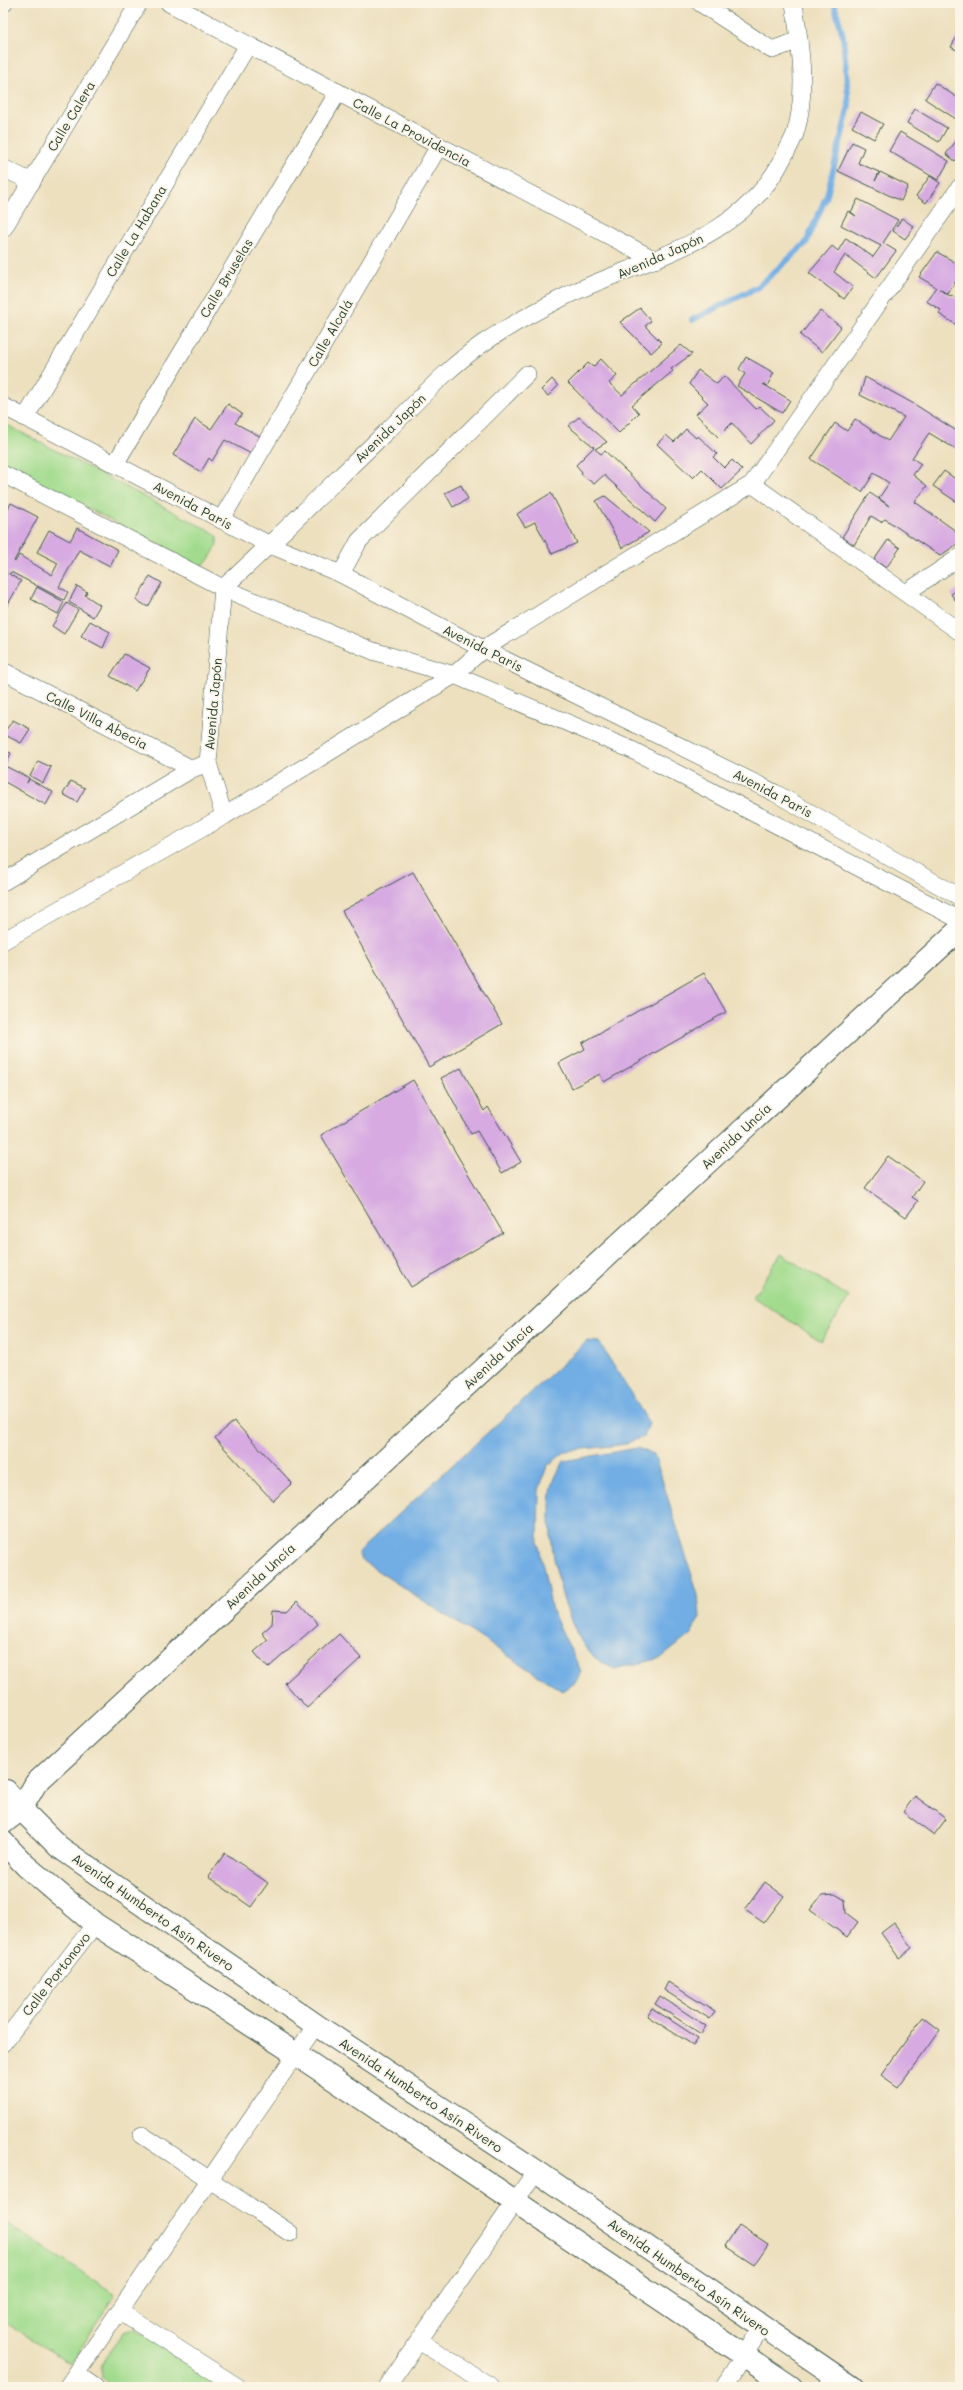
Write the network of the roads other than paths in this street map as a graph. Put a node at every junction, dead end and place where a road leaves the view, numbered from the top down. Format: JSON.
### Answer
{"nodes":[{"id":1,"x":139,"y":3,"type":"edge"},
{"id":2,"x":169,"y":3,"type":"edge"},
{"id":3,"x":700,"y":3,"type":"edge"},
{"id":4,"x":794,"y":3,"type":"edge"},
{"id":5,"x":799,"y":40,"type":"junction"},
{"id":6,"x":248,"y":45,"type":"junction"},
{"id":7,"x":338,"y":92,"type":"junction"},
{"id":8,"x":439,"y":146,"type":"junction"},
{"id":9,"x":3,"y":168,"type":"edge"},
{"id":10,"x":32,"y":182,"type":"junction"},
{"id":11,"x":960,"y":187,"type":"edge"},
{"id":12,"x":3,"y":230,"type":"edge"},
{"id":13,"x":655,"y":260,"type":"junction"},
{"id":14,"x":527,"y":374,"type":"dead end"},
{"id":15,"x":3,"y":406,"type":"edge"},
{"id":16,"x":25,"y":418,"type":"junction"},
{"id":17,"x":115,"y":464,"type":"junction"},
{"id":18,"x":3,"y":474,"type":"edge"},
{"id":19,"x":752,"y":484,"type":"junction"},
{"id":20,"x":221,"y":520,"type":"junction"},
{"id":21,"x":270,"y":545,"type":"junction"},
{"id":22,"x":960,"y":557,"type":"edge"},
{"id":23,"x":341,"y":574,"type":"junction"},
{"id":24,"x":223,"y":588,"type":"junction"},
{"id":25,"x":907,"y":592,"type":"junction"},
{"id":26,"x":960,"y":632,"type":"edge"},
{"id":27,"x":483,"y":649,"type":"junction"},
{"id":28,"x":3,"y":671,"type":"edge"},
{"id":29,"x":454,"y":675,"type":"junction"},
{"id":30,"x":208,"y":763,"type":"junction"},
{"id":31,"x":192,"y":769,"type":"junction"},
{"id":32,"x":224,"y":816,"type":"junction"},
{"id":33,"x":3,"y":882,"type":"edge"},
{"id":34,"x":960,"y":897,"type":"edge"},
{"id":35,"x":960,"y":920,"type":"edge"},
{"id":36,"x":960,"y":929,"type":"edge"},
{"id":37,"x":3,"y":941,"type":"edge"},
{"id":38,"x":36,"y":1783,"type":"junction"},
{"id":39,"x":4,"y":1790,"type":"edge"},
{"id":40,"x":20,"y":1809,"type":"junction"},
{"id":41,"x":3,"y":1822,"type":"edge"},
{"id":42,"x":3,"y":1842,"type":"edge"},
{"id":43,"x":95,"y":1924,"type":"junction"},
{"id":44,"x":316,"y":2025,"type":"junction"},
{"id":45,"x":3,"y":2043,"type":"edge"},
{"id":46,"x":296,"y":2054,"type":"junction"},
{"id":47,"x":142,"y":2135,"type":"dead end"},
{"id":48,"x":536,"y":2171,"type":"junction"},
{"id":49,"x":209,"y":2179,"type":"junction"},
{"id":50,"x":515,"y":2201,"type":"junction"},
{"id":51,"x":290,"y":2233,"type":"dead end"},
{"id":52,"x":119,"y":2310,"type":"junction"},
{"id":53,"x":762,"y":2327,"type":"junction"},
{"id":54,"x":419,"y":2341,"type":"junction"},
{"id":55,"x":744,"y":2357,"type":"junction"},
{"id":56,"x":72,"y":2381,"type":"edge"},
{"id":57,"x":95,"y":2387,"type":"edge"},
{"id":58,"x":238,"y":2387,"type":"edge"},
{"id":59,"x":387,"y":2387,"type":"edge"},
{"id":60,"x":492,"y":2387,"type":"edge"},
{"id":61,"x":724,"y":2387,"type":"edge"},
{"id":62,"x":791,"y":2387,"type":"edge"},
{"id":63,"x":852,"y":2387,"type":"edge"}],
"edges":[{"from":1,"to":10,"type":"street","name":"Calle Calera"},
{"from":2,"to":6,"type":"street","name":"Calle La Providencia"},
{"from":3,"to":5,"type":"street"},
{"from":4,"to":5,"type":"street","name":"Avenida Japón"},
{"from":5,"to":13,"type":"street","name":"Avenida Japón"},
{"from":6,"to":7,"type":"street","name":"Calle La Providencia"},
{"from":6,"to":16,"type":"street","name":"Calle La Habana"},
{"from":7,"to":8,"type":"street","name":"Calle La Providencia"},
{"from":7,"to":17,"type":"street","name":"Calle Bruselas"},
{"from":8,"to":13,"type":"street","name":"Calle La Providencia"},
{"from":8,"to":20,"type":"street","name":"Calle Alcalá"},
{"from":9,"to":10,"type":"street"},
{"from":10,"to":12,"type":"street","name":"Calle Calera"},
{"from":11,"to":19,"type":"street"},
{"from":13,"to":21,"type":"street","name":"Avenida Japón"},
{"from":14,"to":23,"type":"street"},
{"from":15,"to":16,"type":"street","name":"Avenida París"},
{"from":16,"to":17,"type":"street","name":"Avenida París"},
{"from":17,"to":20,"type":"street","name":"Avenida París"},
{"from":18,"to":24,"type":"street","name":"Avenida París"},
{"from":19,"to":25,"type":"street"},
{"from":19,"to":27,"type":"street"},
{"from":20,"to":21,"type":"street","name":"Avenida París"},
{"from":21,"to":23,"type":"street","name":"Avenida París"},
{"from":21,"to":24,"type":"street","name":"Avenida Japón"},
{"from":22,"to":25,"type":"street"},
{"from":23,"to":27,"type":"street","name":"Avenida París"},
{"from":24,"to":29,"type":"street","name":"Avenida París"},
{"from":24,"to":30,"type":"street","name":"Avenida Japón"},
{"from":25,"to":26,"type":"street"},
{"from":27,"to":29,"type":"street"},
{"from":27,"to":34,"type":"street","name":"Avenida París"},
{"from":28,"to":31,"type":"street","name":"Calle Villa Abecia"},
{"from":29,"to":32,"type":"street"},
{"from":29,"to":35,"type":"street","name":"Avenida París"},
{"from":30,"to":31,"type":"street","name":"Avenida Japón"},
{"from":30,"to":32,"type":"street"},
{"from":31,"to":33,"type":"street","name":"Avenida Japón"},
{"from":32,"to":37,"type":"street"},
{"from":36,"to":38,"type":"street","name":"Avenida Uncía"},
{"from":38,"to":39,"type":"street","name":"Avenida Uncía"},
{"from":38,"to":40,"type":"street","name":"Avenida Uncía"},
{"from":39,"to":40,"type":"street","name":"Avenida Humberto Asín Rivero"},
{"from":40,"to":41,"type":"street","name":"Avenida Uncía"},
{"from":40,"to":44,"type":"street","name":"Avenida Humberto Asín Rivero"},
{"from":42,"to":43,"type":"street"},
{"from":43,"to":45,"type":"street","name":"Calle Portonovo"},
{"from":43,"to":46,"type":"street"},
{"from":44,"to":46,"type":"street"},
{"from":44,"to":48,"type":"street","name":"Avenida Humberto Asín Rivero"},
{"from":46,"to":49,"type":"street"},
{"from":46,"to":50,"type":"street"},
{"from":47,"to":49,"type":"street"},
{"from":48,"to":50,"type":"street"},
{"from":48,"to":53,"type":"street","name":"Avenida Humberto Asín Rivero"},
{"from":49,"to":51,"type":"street"},
{"from":49,"to":52,"type":"street"},
{"from":50,"to":54,"type":"street"},
{"from":50,"to":55,"type":"street"},
{"from":52,"to":56,"type":"street"},
{"from":52,"to":58,"type":"street"},
{"from":53,"to":55,"type":"street"},
{"from":53,"to":63,"type":"street","name":"Avenida Humberto Asín Rivero"},
{"from":54,"to":59,"type":"street"},
{"from":54,"to":60,"type":"street"},
{"from":55,"to":61,"type":"street"},
{"from":55,"to":62,"type":"street"},
{"from":56,"to":57,"type":"street"}]}
